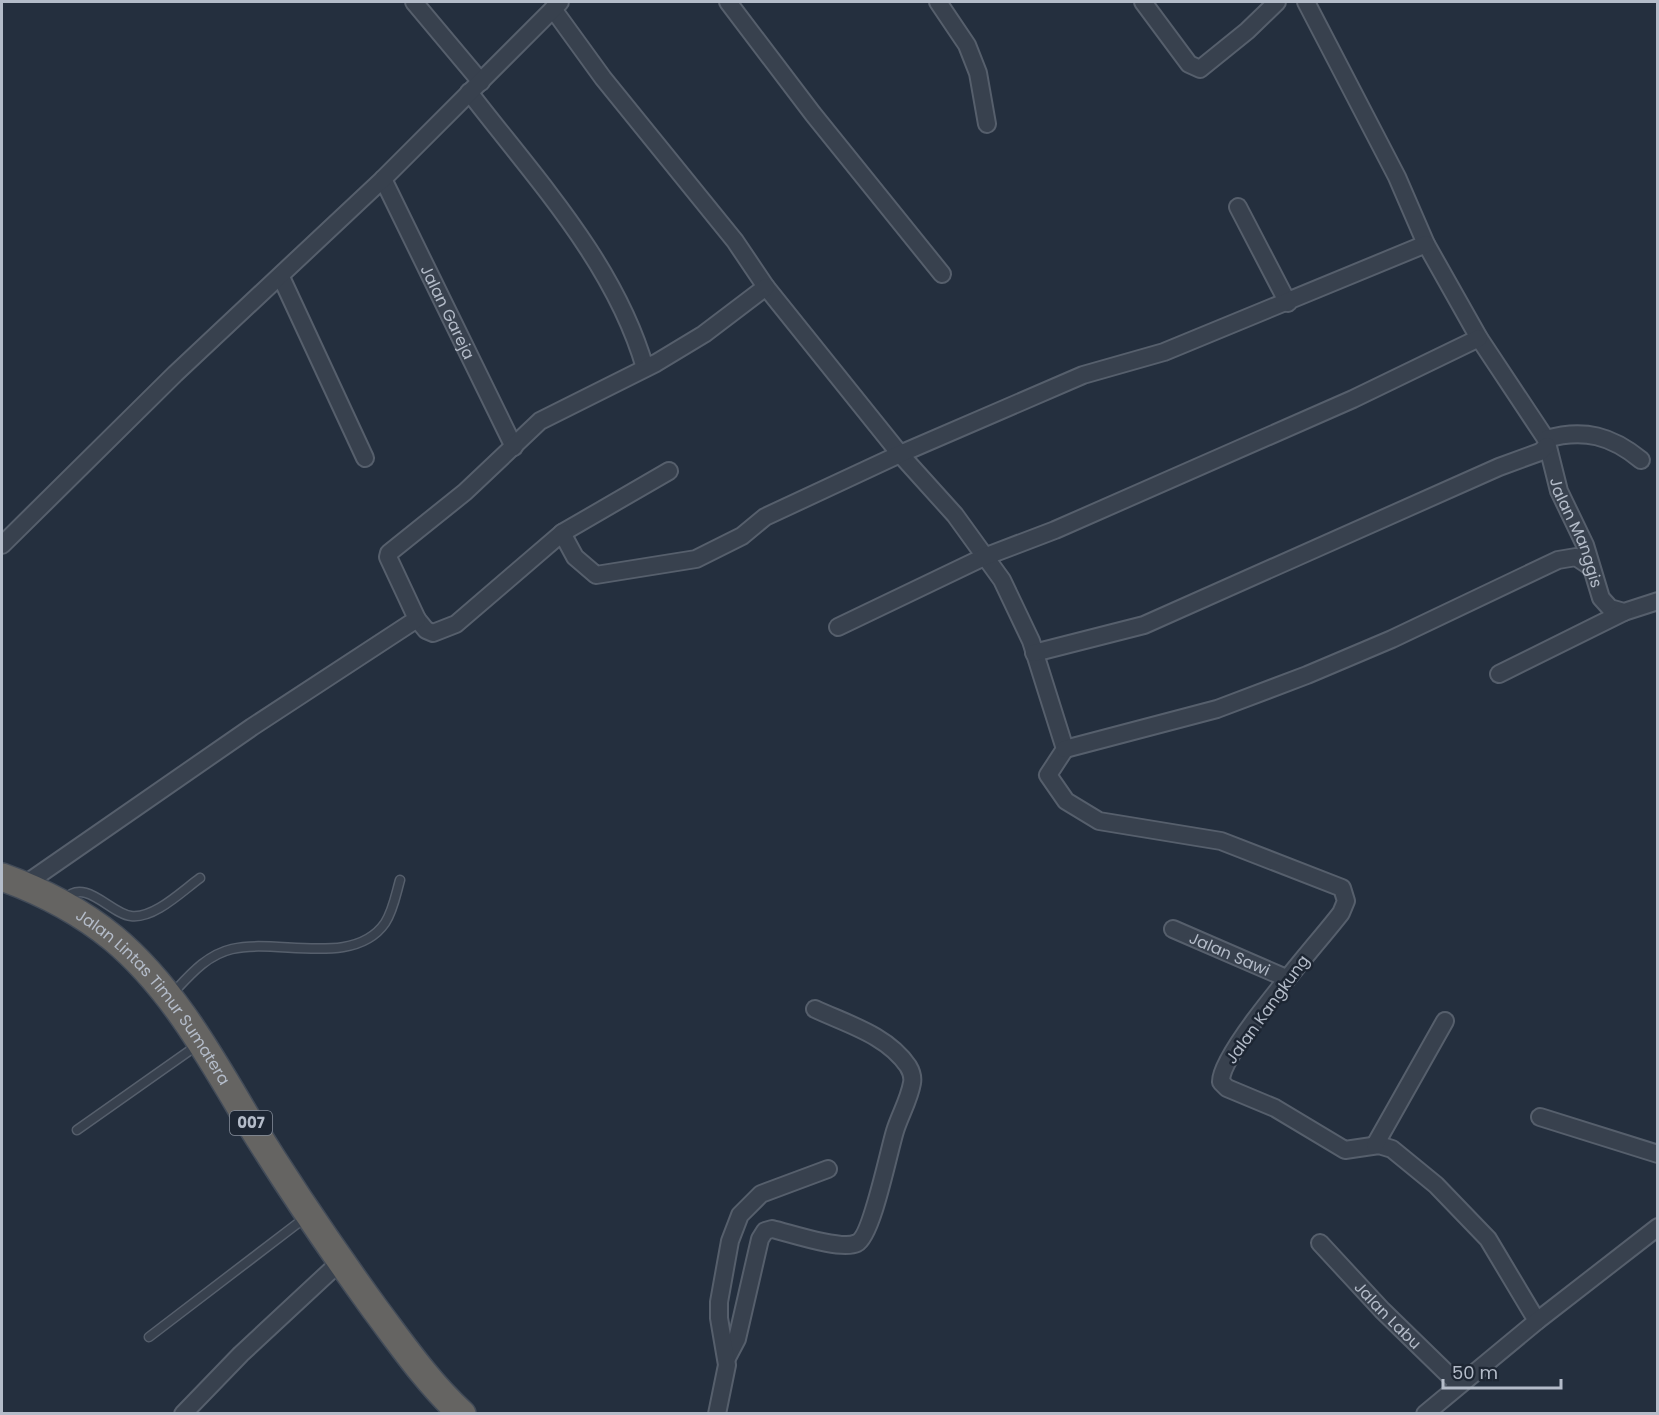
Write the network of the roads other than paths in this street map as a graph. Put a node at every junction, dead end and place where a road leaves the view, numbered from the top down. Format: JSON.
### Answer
{"nodes":[{"id":1,"x":414,"y":2,"type":"edge"},
{"id":2,"x":728,"y":2,"type":"edge"},
{"id":3,"x":938,"y":2,"type":"edge"},
{"id":4,"x":1143,"y":2,"type":"edge"},
{"id":5,"x":1277,"y":2,"type":"edge"},
{"id":6,"x":1306,"y":2,"type":"edge"},
{"id":7,"x":557,"y":5,"type":"edge"},
{"id":8,"x":475,"y":87,"type":"junction"},
{"id":9,"x":987,"y":124,"type":"dead end"},
{"id":10,"x":383,"y":179,"type":"junction"},
{"id":11,"x":1238,"y":207,"type":"dead end"},
{"id":12,"x":1426,"y":244,"type":"junction"},
{"id":13,"x":942,"y":274,"type":"dead end"},
{"id":14,"x":281,"y":277,"type":"junction"},
{"id":15,"x":766,"y":287,"type":"junction"},
{"id":16,"x":1288,"y":303,"type":"junction"},
{"id":17,"x":1479,"y":338,"type":"junction"},
{"id":18,"x":645,"y":368,"type":"junction"},
{"id":19,"x":1547,"y":443,"type":"junction"},
{"id":20,"x":514,"y":447,"type":"junction"},
{"id":21,"x":900,"y":454,"type":"junction"},
{"id":22,"x":365,"y":458,"type":"dead end"},
{"id":23,"x":1641,"y":460,"type":"dead end"},
{"id":24,"x":669,"y":471,"type":"dead end"},
{"id":25,"x":562,"y":533,"type":"junction"},
{"id":26,"x":2,"y":545,"type":"edge"},
{"id":27,"x":984,"y":557,"type":"junction"},
{"id":28,"x":1591,"y":567,"type":"junction"},
{"id":29,"x":1654,"y":603,"type":"edge"},
{"id":30,"x":1624,"y":612,"type":"junction"},
{"id":31,"x":417,"y":619,"type":"junction"},
{"id":32,"x":838,"y":627,"type":"dead end"},
{"id":33,"x":1034,"y":653,"type":"junction"},
{"id":34,"x":1499,"y":674,"type":"dead end"},
{"id":35,"x":1065,"y":749,"type":"junction"},
{"id":36,"x":200,"y":878,"type":"dead end"},
{"id":37,"x":400,"y":880,"type":"dead end"},
{"id":38,"x":13,"y":881,"type":"edge"},
{"id":39,"x":65,"y":906,"type":"junction"},
{"id":40,"x":1173,"y":930,"type":"dead end"},
{"id":41,"x":1286,"y":978,"type":"junction"},
{"id":42,"x":168,"y":997,"type":"junction"},
{"id":43,"x":815,"y":1009,"type":"dead end"},
{"id":44,"x":1445,"y":1021,"type":"dead end"},
{"id":45,"x":201,"y":1042,"type":"junction"},
{"id":46,"x":1540,"y":1117,"type":"dead end"},
{"id":47,"x":77,"y":1130,"type":"dead end"},
{"id":48,"x":1375,"y":1145,"type":"junction"},
{"id":49,"x":1658,"y":1154,"type":"edge"},
{"id":50,"x":828,"y":1169,"type":"dead end"},
{"id":51,"x":308,"y":1215,"type":"junction"},
{"id":52,"x":1658,"y":1227,"type":"edge"},
{"id":53,"x":1320,"y":1243,"type":"dead end"},
{"id":54,"x":340,"y":1262,"type":"junction"},
{"id":55,"x":1536,"y":1321,"type":"junction"},
{"id":56,"x":149,"y":1337,"type":"dead end"},
{"id":57,"x":727,"y":1358,"type":"junction"},
{"id":58,"x":1459,"y":1385,"type":"junction"},
{"id":59,"x":183,"y":1413,"type":"edge"},
{"id":60,"x":462,"y":1413,"type":"edge"},
{"id":61,"x":717,"y":1413,"type":"edge"},
{"id":62,"x":1425,"y":1413,"type":"edge"}],
"edges":[{"from":1,"to":8,"type":"street"},
{"from":2,"to":13,"type":"street"},
{"from":3,"to":9,"type":"street"},
{"from":4,"to":5,"type":"street"},
{"from":6,"to":12,"type":"street","name":"Jalan Manggis"},
{"from":7,"to":8,"type":"street"},
{"from":7,"to":15,"type":"street"},
{"from":8,"to":10,"type":"street"},
{"from":8,"to":18,"type":"street"},
{"from":10,"to":14,"type":"street"},
{"from":10,"to":20,"type":"street","name":"Jalan Gareja"},
{"from":11,"to":16,"type":"street"},
{"from":12,"to":16,"type":"street"},
{"from":12,"to":17,"type":"street","name":"Jalan Manggis"},
{"from":14,"to":22,"type":"street"},
{"from":14,"to":26,"type":"street"},
{"from":15,"to":18,"type":"street"},
{"from":15,"to":21,"type":"street"},
{"from":16,"to":21,"type":"street"},
{"from":17,"to":19,"type":"street","name":"Jalan Manggis"},
{"from":17,"to":27,"type":"street"},
{"from":18,"to":20,"type":"street"},
{"from":19,"to":23,"type":"street"},
{"from":19,"to":28,"type":"street","name":"Jalan Manggis"},
{"from":19,"to":33,"type":"street"},
{"from":20,"to":31,"type":"street"},
{"from":21,"to":25,"type":"street"},
{"from":21,"to":27,"type":"street"},
{"from":24,"to":25,"type":"street"},
{"from":25,"to":31,"type":"street"},
{"from":27,"to":32,"type":"street"},
{"from":27,"to":33,"type":"street"},
{"from":28,"to":30,"type":"street","name":"Jalan Manggis"},
{"from":28,"to":35,"type":"street"},
{"from":29,"to":30,"type":"street"},
{"from":30,"to":34,"type":"street"},
{"from":31,"to":38,"type":"street"},
{"from":33,"to":35,"type":"street"},
{"from":35,"to":41,"type":"street","name":"Jalan Kangkung"},
{"from":36,"to":39,"type":"lane"},
{"from":37,"to":42,"type":"lane"},
{"from":38,"to":39,"type":"highway","name":"Jalan Lintas Timur Sumatera","number":"007"},
{"from":39,"to":42,"type":"highway","name":"Jalan Lintas Timur Sumatera","number":"007"},
{"from":40,"to":41,"type":"street","name":"Jalan Sawi"},
{"from":41,"to":48,"type":"street","name":"Jalan Kangkung"},
{"from":42,"to":45,"type":"highway","name":"Jalan Lintas Timur Sumatera","number":"007"},
{"from":43,"to":57,"type":"street"},
{"from":44,"to":48,"type":"street"},
{"from":45,"to":47,"type":"lane"},
{"from":45,"to":51,"type":"highway","name":"Jalan Lintas Timur Sumatera","number":"007"},
{"from":46,"to":49,"type":"street"},
{"from":48,"to":55,"type":"street"},
{"from":50,"to":57,"type":"street"},
{"from":51,"to":54,"type":"highway","name":"Jalan Lintas Timur Sumatera","number":"007"},
{"from":51,"to":56,"type":"lane"},
{"from":52,"to":55,"type":"street"},
{"from":53,"to":58,"type":"street","name":"Jalan Labu"},
{"from":54,"to":59,"type":"street"},
{"from":54,"to":60,"type":"highway","name":"Jalan Lintas Timur Sumatera","number":"007"},
{"from":55,"to":58,"type":"street"},
{"from":57,"to":61,"type":"street"},
{"from":58,"to":62,"type":"street"}]}
